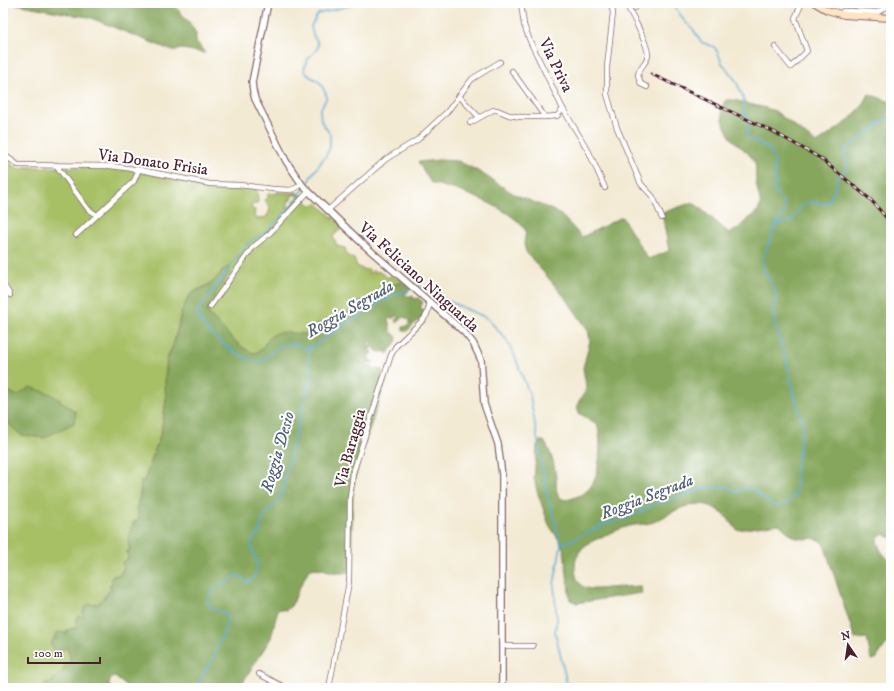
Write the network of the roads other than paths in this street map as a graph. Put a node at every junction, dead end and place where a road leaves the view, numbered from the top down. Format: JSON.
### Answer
{"nodes":[{"id":1,"x":268,"y":3,"type":"edge"},
{"id":2,"x":521,"y":3,"type":"edge"},
{"id":3,"x":611,"y":3,"type":"edge"},
{"id":4,"x":626,"y":3,"type":"edge"},
{"id":5,"x":632,"y":3,"type":"edge"},
{"id":6,"x":640,"y":3,"type":"edge"},
{"id":7,"x":802,"y":3,"type":"edge"},
{"id":8,"x":815,"y":3,"type":"edge"},
{"id":9,"x":886,"y":3,"type":"edge"},
{"id":10,"x":840,"y":14,"type":"junction"},
{"id":11,"x":891,"y":18,"type":"edge"},
{"id":12,"x":775,"y":47,"type":"dead end"},
{"id":13,"x":500,"y":62,"type":"dead end"},
{"id":14,"x":512,"y":71,"type":"dead end"},
{"id":15,"x":647,"y":87,"type":"dead end"},
{"id":16,"x":459,"y":96,"type":"junction"},
{"id":17,"x":563,"y":109,"type":"junction"},
{"id":18,"x":479,"y":117,"type":"junction"},
{"id":19,"x":546,"y":117,"type":"junction"},
{"id":20,"x":470,"y":123,"type":"dead end"},
{"id":21,"x":3,"y":154,"type":"edge"},
{"id":22,"x":56,"y":165,"type":"junction"},
{"id":23,"x":139,"y":169,"type":"junction"},
{"id":24,"x":305,"y":188,"type":"junction"},
{"id":25,"x":605,"y":188,"type":"dead end"},
{"id":26,"x":328,"y":210,"type":"junction"},
{"id":27,"x":97,"y":215,"type":"junction"},
{"id":28,"x":662,"y":218,"type":"dead end"},
{"id":29,"x":76,"y":235,"type":"dead end"},
{"id":30,"x":3,"y":284,"type":"edge"},
{"id":31,"x":10,"y":295,"type":"dead end"},
{"id":32,"x":430,"y":302,"type":"junction"},
{"id":33,"x":210,"y":307,"type":"dead end"},
{"id":34,"x":502,"y":646,"type":"junction"},
{"id":35,"x":533,"y":646,"type":"dead end"},
{"id":36,"x":259,"y":674,"type":"dead end"},
{"id":37,"x":286,"y":688,"type":"edge"},
{"id":38,"x":328,"y":688,"type":"edge"},
{"id":39,"x":502,"y":688,"type":"edge"}],
"edges":[{"from":1,"to":24,"type":"street","name":"Via Feliciano Ninguarda"},
{"from":2,"to":17,"type":"street","name":"Via Priva"},
{"from":3,"to":28,"type":"street"},
{"from":4,"to":15,"type":"street"},
{"from":5,"to":6,"type":"street"},
{"from":7,"to":12,"type":"street"},
{"from":8,"to":10,"type":"main road"},
{"from":9,"to":10,"type":"street"},
{"from":10,"to":11,"type":"main road"},
{"from":13,"to":16,"type":"street"},
{"from":14,"to":19,"type":"street"},
{"from":16,"to":18,"type":"street"},
{"from":16,"to":26,"type":"street"},
{"from":17,"to":19,"type":"street","name":"Via Priva"},
{"from":17,"to":25,"type":"street"},
{"from":18,"to":19,"type":"street"},
{"from":18,"to":20,"type":"street"},
{"from":21,"to":22,"type":"street","name":"Via Donato Frisia"},
{"from":22,"to":23,"type":"street","name":"Via Donato Frisia"},
{"from":22,"to":27,"type":"street"},
{"from":23,"to":24,"type":"street","name":"Via Donato Frisia"},
{"from":23,"to":27,"type":"street"},
{"from":24,"to":26,"type":"street","name":"Via Feliciano Ninguarda"},
{"from":24,"to":33,"type":"street"},
{"from":26,"to":32,"type":"street","name":"Via Feliciano Ninguarda"},
{"from":27,"to":29,"type":"street"},
{"from":30,"to":31,"type":"street"},
{"from":32,"to":34,"type":"street","name":"Via Feliciano Ninguarda"},
{"from":32,"to":38,"type":"street","name":"Via Baraggia"},
{"from":34,"to":35,"type":"street"},
{"from":34,"to":39,"type":"street","name":"Via Feliciano Ninguarda"},
{"from":36,"to":37,"type":"street"}]}
